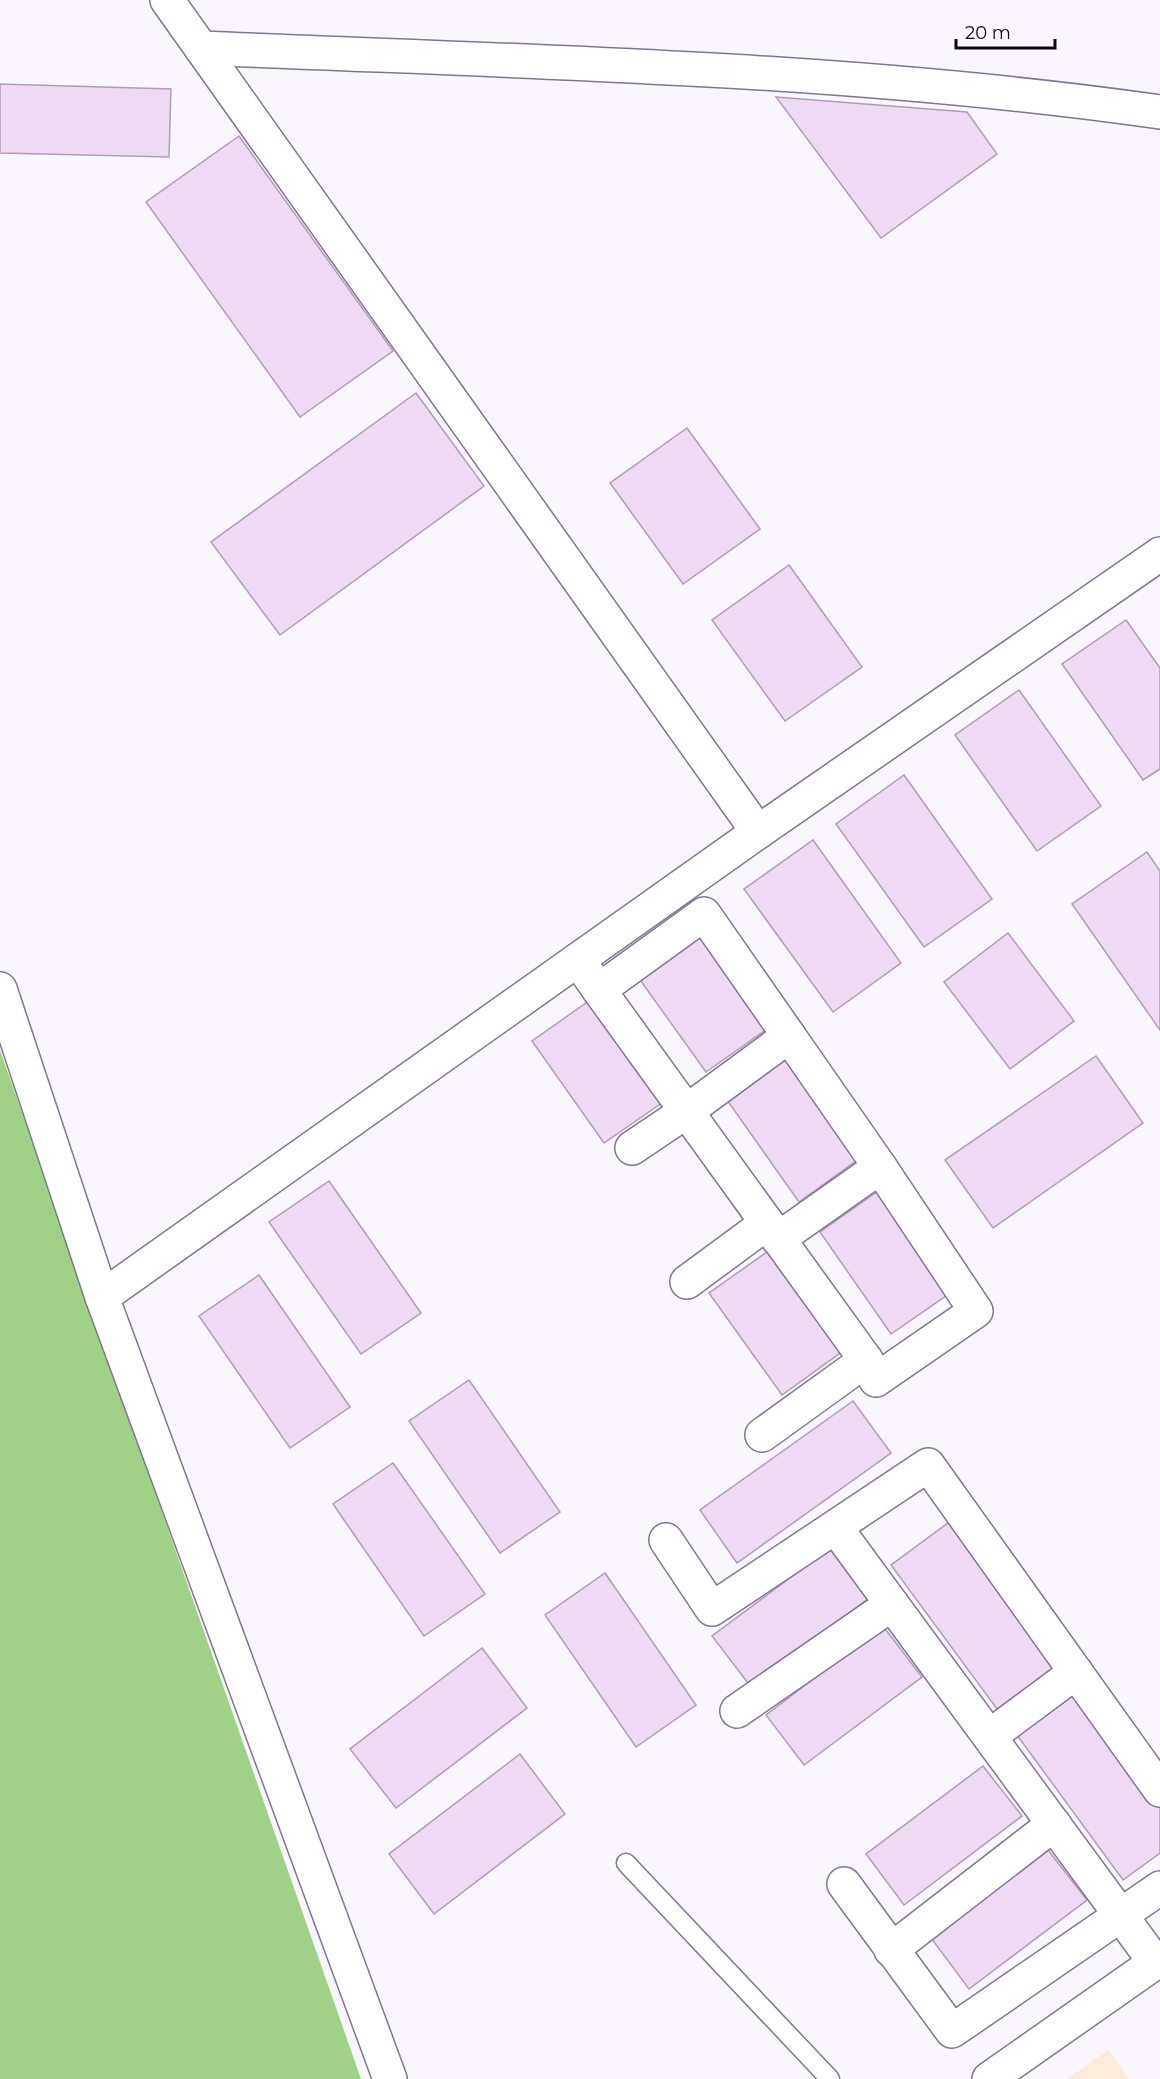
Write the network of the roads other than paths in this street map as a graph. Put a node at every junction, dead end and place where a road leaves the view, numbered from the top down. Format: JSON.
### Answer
{"nodes":[{"id":1,"x":167,"y":0,"type":"edge"},
{"id":2,"x":201,"y":48,"type":"junction"},
{"id":3,"x":1160,"y":112,"type":"edge"},
{"id":4,"x":1160,"y":554,"type":"edge"},
{"id":5,"x":758,"y":832,"type":"junction"},
{"id":6,"x":578,"y":960,"type":"junction"},
{"id":7,"x":0,"y":989,"type":"edge"},
{"id":8,"x":599,"y":990,"type":"junction"},
{"id":9,"x":789,"y":1036,"type":"junction"},
{"id":10,"x":687,"y":1111,"type":"junction"},
{"id":11,"x":632,"y":1148,"type":"dead end"},
{"id":12,"x":880,"y":1167,"type":"junction"},
{"id":13,"x":773,"y":1231,"type":"junction"},
{"id":14,"x":687,"y":1282,"type":"dead end"},
{"id":15,"x":102,"y":1297,"type":"junction"},
{"id":16,"x":866,"y":1360,"type":"junction"},
{"id":17,"x":762,"y":1435,"type":"dead end"},
{"id":18,"x":836,"y":1528,"type":"junction"},
{"id":19,"x":666,"y":1540,"type":"dead end"},
{"id":20,"x":892,"y":1604,"type":"junction"},
{"id":21,"x":1076,"y":1672,"type":"junction"},
{"id":22,"x":737,"y":1710,"type":"dead end"},
{"id":23,"x":990,"y":1737,"type":"junction"},
{"id":24,"x":1160,"y":1790,"type":"edge"},
{"id":25,"x":1054,"y":1824,"type":"junction"},
{"id":26,"x":626,"y":1863,"type":"dead end"},
{"id":27,"x":844,"y":1884,"type":"dead end"},
{"id":28,"x":1160,"y":1888,"type":"edge"},
{"id":29,"x":1120,"y":1914,"type":"junction"},
{"id":30,"x":891,"y":1950,"type":"junction"},
{"id":31,"x":1158,"y":1960,"type":"edge"},
{"id":32,"x":390,"y":2079,"type":"edge"},
{"id":33,"x":830,"y":2079,"type":"edge"},
{"id":34,"x":989,"y":2079,"type":"edge"}],
"edges":[{"from":1,"to":2,"type":"street"},
{"from":2,"to":3,"type":"street"},
{"from":2,"to":5,"type":"street"},
{"from":4,"to":5,"type":"street"},
{"from":5,"to":6,"type":"street"},
{"from":6,"to":8,"type":"street"},
{"from":6,"to":15,"type":"street"},
{"from":7,"to":15,"type":"street"},
{"from":8,"to":9,"type":"street"},
{"from":8,"to":10,"type":"street"},
{"from":9,"to":10,"type":"street"},
{"from":9,"to":12,"type":"street"},
{"from":10,"to":11,"type":"street"},
{"from":10,"to":13,"type":"street"},
{"from":12,"to":13,"type":"street"},
{"from":12,"to":16,"type":"street"},
{"from":13,"to":14,"type":"street"},
{"from":13,"to":16,"type":"street"},
{"from":15,"to":32,"type":"street"},
{"from":16,"to":17,"type":"street"},
{"from":18,"to":19,"type":"street"},
{"from":18,"to":20,"type":"street"},
{"from":18,"to":21,"type":"street"},
{"from":20,"to":22,"type":"street"},
{"from":20,"to":23,"type":"street"},
{"from":21,"to":23,"type":"street"},
{"from":21,"to":24,"type":"street"},
{"from":23,"to":25,"type":"street"},
{"from":25,"to":29,"type":"street"},
{"from":25,"to":30,"type":"street"},
{"from":26,"to":33,"type":"lane"},
{"from":27,"to":30,"type":"street"},
{"from":28,"to":29,"type":"street"},
{"from":29,"to":30,"type":"street"},
{"from":29,"to":31,"type":"street"},
{"from":31,"to":34,"type":"street"}]}
